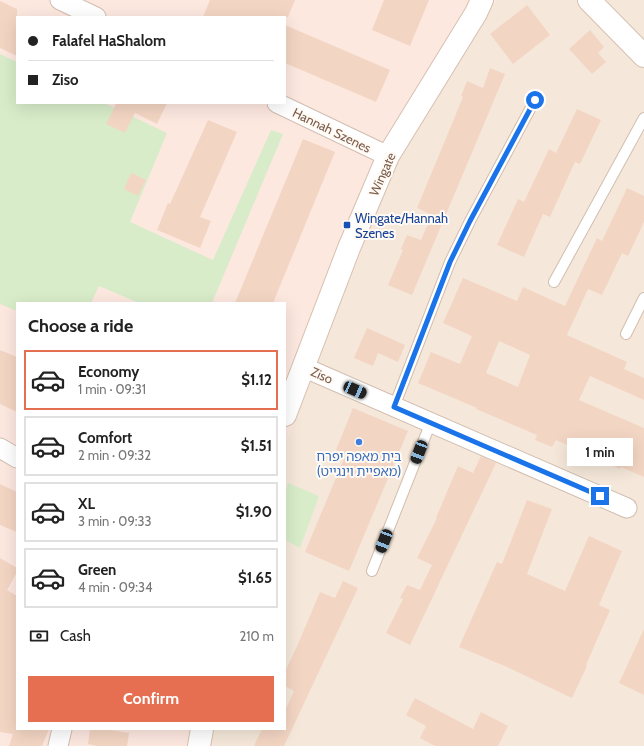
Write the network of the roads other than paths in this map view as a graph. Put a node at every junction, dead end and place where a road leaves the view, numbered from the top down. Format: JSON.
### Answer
{"nodes":[{"id":1,"x":60,"y":0,"type":"edge"},
{"id":2,"x":589,"y":0,"type":"edge"},
{"id":3,"x":481,"y":4,"type":"edge"},
{"id":4,"x":94,"y":16,"type":"edge"},
{"id":5,"x":644,"y":56,"type":"edge"},
{"id":6,"x":535,"y":100,"type":"dead end"},
{"id":7,"x":279,"y":104,"type":"edge"},
{"id":8,"x":644,"y":118,"type":"edge"},
{"id":9,"x":388,"y":156,"type":"junction"},
{"id":10,"x":554,"y":282,"type":"dead end"},
{"id":11,"x":644,"y":298,"type":"edge"},
{"id":12,"x":626,"y":334,"type":"dead end"},
{"id":13,"x":303,"y":367,"type":"junction"},
{"id":14,"x":394,"y":407,"type":"junction"},
{"id":15,"x":286,"y":412,"type":"edge"},
{"id":16,"x":431,"y":422,"type":"junction"},
{"id":17,"x":0,"y":448,"type":"edge"},
{"id":18,"x":16,"y":457,"type":"edge"},
{"id":19,"x":627,"y":508,"type":"dead end"},
{"id":20,"x":372,"y":571,"type":"dead end"},
{"id":21,"x":62,"y":730,"type":"edge"},
{"id":22,"x":202,"y":730,"type":"edge"},
{"id":23,"x":58,"y":746,"type":"edge"},
{"id":24,"x":200,"y":746,"type":"edge"}],
"edges":[{"from":1,"to":4,"type":"street"},
{"from":2,"to":5,"type":"street"},
{"from":3,"to":9,"type":"street","name":"Wingate"},
{"from":6,"to":14,"type":"lane"},
{"from":7,"to":9,"type":"street","name":"Hannah Szenes"},
{"from":8,"to":10,"type":"lane"},
{"from":9,"to":13,"type":"street","name":"Wingate"},
{"from":11,"to":12,"type":"lane"},
{"from":13,"to":14,"type":"street","name":"Ziso"},
{"from":13,"to":15,"type":"street","name":"Wingate"},
{"from":14,"to":16,"type":"street","name":"Ziso"},
{"from":16,"to":19,"type":"street","name":"Ziso"},
{"from":16,"to":20,"type":"lane"},
{"from":17,"to":18,"type":"street"},
{"from":21,"to":23,"type":"street"},
{"from":22,"to":24,"type":"street"}]}
